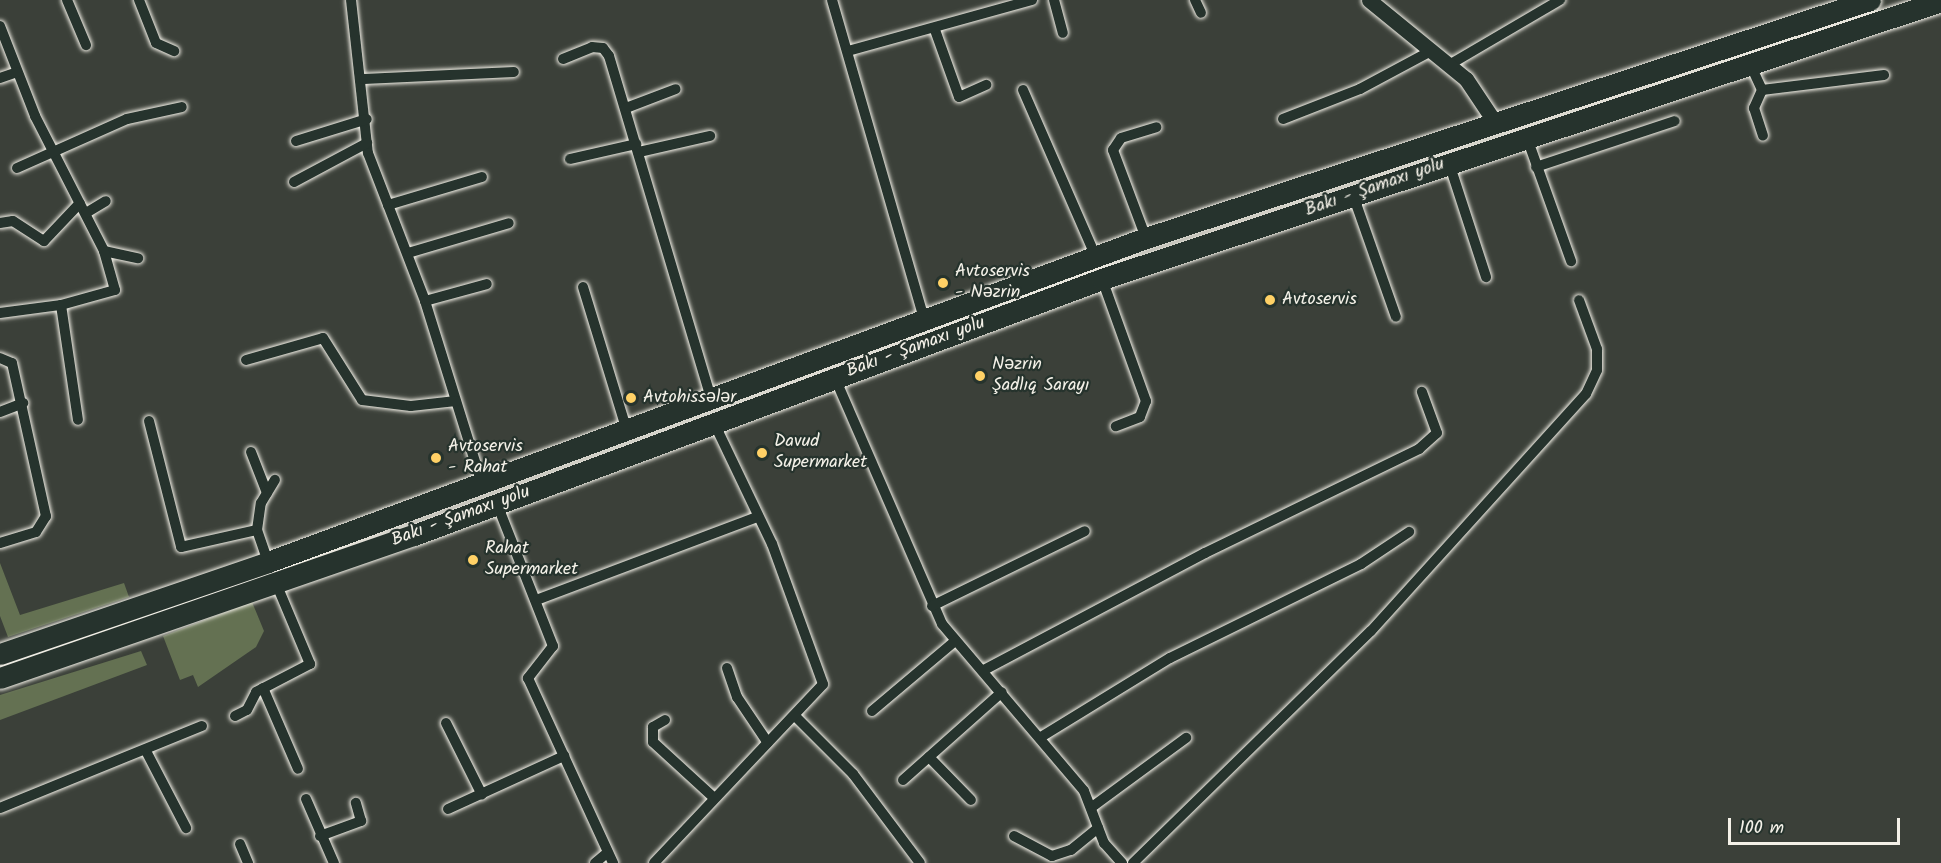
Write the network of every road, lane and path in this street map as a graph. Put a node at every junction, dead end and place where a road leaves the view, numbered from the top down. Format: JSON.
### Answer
{"nodes":[{"id":1,"x":67,"y":0,"type":"edge"},
{"id":2,"x":138,"y":0,"type":"edge"},
{"id":3,"x":351,"y":0,"type":"edge"},
{"id":4,"x":832,"y":0,"type":"edge"},
{"id":5,"x":1032,"y":0,"type":"edge"},
{"id":6,"x":1054,"y":0,"type":"edge"},
{"id":7,"x":1195,"y":0,"type":"edge"},
{"id":8,"x":1560,"y":0,"type":"edge"},
{"id":9,"x":1373,"y":1,"type":"edge"},
{"id":10,"x":1862,"y":1,"type":"edge"},
{"id":11,"x":1941,"y":1,"type":"edge"},
{"id":12,"x":1201,"y":13,"type":"dead end"},
{"id":13,"x":0,"y":26,"type":"edge"},
{"id":14,"x":935,"y":30,"type":"junction"},
{"id":15,"x":1063,"y":33,"type":"dead end"},
{"id":16,"x":86,"y":45,"type":"dead end"},
{"id":17,"x":174,"y":51,"type":"dead end"},
{"id":18,"x":848,"y":51,"type":"junction"},
{"id":19,"x":1431,"y":51,"type":"junction"},
{"id":20,"x":563,"y":59,"type":"dead end"},
{"id":21,"x":1750,"y":64,"type":"junction"},
{"id":22,"x":1449,"y":65,"type":"junction"},
{"id":23,"x":17,"y":72,"type":"junction"},
{"id":24,"x":514,"y":72,"type":"dead end"},
{"id":25,"x":1884,"y":75,"type":"dead end"},
{"id":26,"x":0,"y":78,"type":"edge"},
{"id":27,"x":364,"y":79,"type":"junction"},
{"id":28,"x":986,"y":85,"type":"dead end"},
{"id":29,"x":676,"y":89,"type":"dead end"},
{"id":30,"x":1023,"y":90,"type":"dead end"},
{"id":31,"x":1762,"y":90,"type":"junction"},
{"id":32,"x":182,"y":107,"type":"dead end"},
{"id":33,"x":626,"y":108,"type":"junction"},
{"id":34,"x":1283,"y":118,"type":"dead end"},
{"id":35,"x":368,"y":119,"type":"junction"},
{"id":36,"x":1675,"y":121,"type":"dead end"},
{"id":37,"x":1496,"y":124,"type":"junction"},
{"id":38,"x":1156,"y":127,"type":"dead end"},
{"id":39,"x":710,"y":136,"type":"dead end"},
{"id":40,"x":1763,"y":136,"type":"dead end"},
{"id":41,"x":1527,"y":138,"type":"junction"},
{"id":42,"x":296,"y":141,"type":"dead end"},
{"id":43,"x":368,"y":143,"type":"junction"},
{"id":44,"x":637,"y":148,"type":"junction"},
{"id":45,"x":51,"y":150,"type":"junction"},
{"id":46,"x":570,"y":159,"type":"dead end"},
{"id":47,"x":1449,"y":163,"type":"junction"},
{"id":48,"x":1536,"y":167,"type":"junction"},
{"id":49,"x":16,"y":168,"type":"dead end"},
{"id":50,"x":482,"y":177,"type":"dead end"},
{"id":51,"x":294,"y":182,"type":"dead end"},
{"id":52,"x":1353,"y":195,"type":"junction"},
{"id":53,"x":106,"y":201,"type":"dead end"},
{"id":54,"x":388,"y":205,"type":"junction"},
{"id":55,"x":83,"y":208,"type":"junction"},
{"id":56,"x":0,"y":223,"type":"edge"},
{"id":57,"x":509,"y":224,"type":"dead end"},
{"id":58,"x":1146,"y":238,"type":"junction"},
{"id":59,"x":104,"y":251,"type":"junction"},
{"id":60,"x":408,"y":253,"type":"junction"},
{"id":61,"x":1095,"y":255,"type":"junction"},
{"id":62,"x":138,"y":258,"type":"dead end"},
{"id":63,"x":1571,"y":261,"type":"dead end"},
{"id":64,"x":1486,"y":278,"type":"dead end"},
{"id":65,"x":1102,"y":279,"type":"junction"},
{"id":66,"x":487,"y":284,"type":"dead end"},
{"id":67,"x":583,"y":287,"type":"dead end"},
{"id":68,"x":1579,"y":300,"type":"dead end"},
{"id":69,"x":425,"y":301,"type":"junction"},
{"id":70,"x":61,"y":305,"type":"junction"},
{"id":71,"x":0,"y":313,"type":"edge"},
{"id":72,"x":1396,"y":316,"type":"dead end"},
{"id":73,"x":924,"y":319,"type":"junction"},
{"id":74,"x":0,"y":358,"type":"edge"},
{"id":75,"x":246,"y":360,"type":"dead end"},
{"id":76,"x":835,"y":378,"type":"junction"},
{"id":77,"x":1422,"y":392,"type":"dead end"},
{"id":78,"x":711,"y":399,"type":"junction"},
{"id":79,"x":456,"y":401,"type":"junction"},
{"id":80,"x":23,"y":403,"type":"junction"},
{"id":81,"x":0,"y":412,"type":"edge"},
{"id":82,"x":78,"y":420,"type":"dead end"},
{"id":83,"x":149,"y":421,"type":"dead end"},
{"id":84,"x":714,"y":423,"type":"junction"},
{"id":85,"x":1116,"y":426,"type":"dead end"},
{"id":86,"x":627,"y":431,"type":"junction"},
{"id":87,"x":251,"y":452,"type":"dead end"},
{"id":88,"x":275,"y":480,"type":"dead end"},
{"id":89,"x":482,"y":484,"type":"junction"},
{"id":90,"x":267,"y":492,"type":"junction"},
{"id":91,"x":497,"y":504,"type":"junction"},
{"id":92,"x":757,"y":517,"type":"junction"},
{"id":93,"x":257,"y":530,"type":"junction"},
{"id":94,"x":1085,"y":531,"type":"dead end"},
{"id":95,"x":1409,"y":532,"type":"dead end"},
{"id":96,"x":0,"y":543,"type":"edge"},
{"id":97,"x":268,"y":562,"type":"junction"},
{"id":98,"x":276,"y":583,"type":"junction"},
{"id":99,"x":539,"y":599,"type":"junction"},
{"id":100,"x":932,"y":606,"type":"junction"},
{"id":101,"x":955,"y":641,"type":"junction"},
{"id":102,"x":1,"y":652,"type":"edge"},
{"id":103,"x":727,"y":668,"type":"dead end"},
{"id":104,"x":984,"y":670,"type":"junction"},
{"id":105,"x":0,"y":678,"type":"edge"},
{"id":106,"x":263,"y":688,"type":"junction"},
{"id":107,"x":1002,"y":692,"type":"junction"},
{"id":108,"x":872,"y":711,"type":"dead end"},
{"id":109,"x":235,"y":716,"type":"dead end"},
{"id":110,"x":796,"y":717,"type":"junction"},
{"id":111,"x":664,"y":720,"type":"dead end"},
{"id":112,"x":446,"y":723,"type":"dead end"},
{"id":113,"x":202,"y":726,"type":"dead end"},
{"id":114,"x":1041,"y":737,"type":"junction"},
{"id":115,"x":1186,"y":738,"type":"dead end"},
{"id":116,"x":768,"y":743,"type":"junction"},
{"id":117,"x":146,"y":751,"type":"junction"},
{"id":118,"x":564,"y":756,"type":"junction"},
{"id":119,"x":929,"y":757,"type":"junction"},
{"id":120,"x":298,"y":770,"type":"dead end"},
{"id":121,"x":903,"y":780,"type":"dead end"},
{"id":122,"x":482,"y":795,"type":"junction"},
{"id":123,"x":712,"y":796,"type":"junction"},
{"id":124,"x":306,"y":799,"type":"dead end"},
{"id":125,"x":971,"y":800,"type":"dead end"},
{"id":126,"x":356,"y":803,"type":"dead end"},
{"id":127,"x":1092,"y":807,"type":"junction"},
{"id":128,"x":0,"y":808,"type":"edge"},
{"id":129,"x":448,"y":809,"type":"dead end"},
{"id":130,"x":186,"y":828,"type":"dead end"},
{"id":131,"x":1098,"y":828,"type":"junction"},
{"id":132,"x":320,"y":836,"type":"junction"},
{"id":133,"x":1014,"y":836,"type":"dead end"},
{"id":134,"x":240,"y":844,"type":"dead end"},
{"id":135,"x":610,"y":858,"type":"edge"},
{"id":136,"x":248,"y":863,"type":"edge"},
{"id":137,"x":334,"y":863,"type":"edge"},
{"id":138,"x":595,"y":863,"type":"edge"},
{"id":139,"x":654,"y":863,"type":"edge"},
{"id":140,"x":920,"y":863,"type":"edge"},
{"id":141,"x":1122,"y":863,"type":"edge"},
{"id":142,"x":1133,"y":863,"type":"edge"}],
"edges":[{"from":1,"to":16,"type":"street"},
{"from":2,"to":17,"type":"street"},
{"from":3,"to":27,"type":"street"},
{"from":4,"to":18,"type":"street"},
{"from":5,"to":14,"type":"street"},
{"from":6,"to":15,"type":"street"},
{"from":7,"to":12,"type":"street"},
{"from":8,"to":22,"type":"street"},
{"from":9,"to":19,"type":"street"},
{"from":10,"to":37,"type":"highway","name":"Bakı - Şamaxı yolu"},
{"from":11,"to":21,"type":"highway","name":"Bakı - Şamaxı yolu"},
{"from":13,"to":23,"type":"street"},
{"from":14,"to":18,"type":"street"},
{"from":14,"to":28,"type":"street"},
{"from":18,"to":73,"type":"street"},
{"from":19,"to":22,"type":"street"},
{"from":19,"to":34,"type":"street"},
{"from":20,"to":33,"type":"street"},
{"from":21,"to":31,"type":"street"},
{"from":21,"to":41,"type":"highway","name":"Bakı - Şamaxı yolu"},
{"from":22,"to":37,"type":"street"},
{"from":23,"to":26,"type":"street"},
{"from":23,"to":45,"type":"street"},
{"from":24,"to":27,"type":"street"},
{"from":25,"to":31,"type":"street"},
{"from":27,"to":35,"type":"street"},
{"from":29,"to":33,"type":"street"},
{"from":30,"to":61,"type":"street"},
{"from":31,"to":40,"type":"street"},
{"from":32,"to":45,"type":"street"},
{"from":33,"to":44,"type":"street"},
{"from":35,"to":42,"type":"street"},
{"from":35,"to":43,"type":"street"},
{"from":36,"to":48,"type":"street"},
{"from":37,"to":58,"type":"highway","name":"Bakı - Şamaxı yolu"},
{"from":38,"to":58,"type":"street"},
{"from":39,"to":44,"type":"street"},
{"from":41,"to":47,"type":"highway","name":"Bakı - Şamaxı yolu"},
{"from":41,"to":48,"type":"street"},
{"from":43,"to":51,"type":"street"},
{"from":43,"to":54,"type":"street"},
{"from":44,"to":46,"type":"street"},
{"from":44,"to":78,"type":"street"},
{"from":45,"to":49,"type":"street"},
{"from":45,"to":55,"type":"street"},
{"from":47,"to":52,"type":"highway","name":"Bakı - Şamaxı yolu"},
{"from":47,"to":64,"type":"street"},
{"from":48,"to":63,"type":"street"},
{"from":50,"to":54,"type":"street"},
{"from":52,"to":65,"type":"highway","name":"Bakı - Şamaxı yolu"},
{"from":52,"to":72,"type":"street"},
{"from":53,"to":55,"type":"street"},
{"from":54,"to":60,"type":"street"},
{"from":55,"to":56,"type":"street"},
{"from":55,"to":59,"type":"street"},
{"from":57,"to":60,"type":"street"},
{"from":58,"to":61,"type":"highway","name":"Bakı - Şamaxı yolu"},
{"from":59,"to":62,"type":"street"},
{"from":59,"to":70,"type":"street"},
{"from":60,"to":69,"type":"street"},
{"from":61,"to":73,"type":"highway","name":"Bakı - Şamaxı yolu"},
{"from":65,"to":76,"type":"highway","name":"Bakı - Şamaxı yolu"},
{"from":65,"to":85,"type":"street"},
{"from":66,"to":69,"type":"street"},
{"from":67,"to":86,"type":"street"},
{"from":68,"to":142,"type":"street"},
{"from":69,"to":79,"type":"street"},
{"from":70,"to":71,"type":"street"},
{"from":70,"to":82,"type":"street"},
{"from":73,"to":78,"type":"highway","name":"Bakı - Şamaxı yolu"},
{"from":74,"to":80,"type":"street"},
{"from":75,"to":79,"type":"street"},
{"from":76,"to":84,"type":"highway","name":"Bakı - Şamaxı yolu"},
{"from":76,"to":100,"type":"street"},
{"from":77,"to":104,"type":"street"},
{"from":78,"to":86,"type":"highway","name":"Bakı - Şamaxı yolu"},
{"from":79,"to":89,"type":"street"},
{"from":80,"to":81,"type":"street"},
{"from":80,"to":96,"type":"street"},
{"from":83,"to":93,"type":"street"},
{"from":84,"to":91,"type":"highway","name":"Bakı - Şamaxı yolu"},
{"from":84,"to":92,"type":"street"},
{"from":86,"to":89,"type":"highway","name":"Bakı - Şamaxı yolu"},
{"from":87,"to":90,"type":"street"},
{"from":88,"to":90,"type":"street"},
{"from":89,"to":97,"type":"highway","name":"Bakı - Şamaxı yolu"},
{"from":90,"to":93,"type":"street"},
{"from":91,"to":98,"type":"highway","name":"Bakı - Şamaxı yolu"},
{"from":91,"to":99,"type":"street"},
{"from":92,"to":99,"type":"street"},
{"from":92,"to":110,"type":"street"},
{"from":93,"to":97,"type":"street"},
{"from":94,"to":100,"type":"street"},
{"from":95,"to":114,"type":"street"},
{"from":97,"to":102,"type":"highway","name":"Bakı - Şamaxı yolu"},
{"from":98,"to":105,"type":"highway","name":"Bakı - Şamaxı yolu"},
{"from":98,"to":106,"type":"street"},
{"from":99,"to":118,"type":"street"},
{"from":100,"to":101,"type":"street"},
{"from":101,"to":104,"type":"street"},
{"from":101,"to":108,"type":"street"},
{"from":103,"to":116,"type":"street"},
{"from":104,"to":107,"type":"street"},
{"from":106,"to":109,"type":"street"},
{"from":106,"to":120,"type":"street"},
{"from":107,"to":114,"type":"street"},
{"from":107,"to":119,"type":"street"},
{"from":110,"to":116,"type":"street"},
{"from":110,"to":140,"type":"street"},
{"from":111,"to":123,"type":"street"},
{"from":112,"to":122,"type":"street"},
{"from":113,"to":117,"type":"street"},
{"from":114,"to":127,"type":"street"},
{"from":115,"to":127,"type":"street"},
{"from":116,"to":123,"type":"street"},
{"from":117,"to":128,"type":"street"},
{"from":117,"to":130,"type":"street"},
{"from":118,"to":122,"type":"street"},
{"from":118,"to":135,"type":"street"},
{"from":119,"to":121,"type":"street"},
{"from":119,"to":125,"type":"street"},
{"from":122,"to":129,"type":"street"},
{"from":123,"to":139,"type":"street"},
{"from":124,"to":132,"type":"street"},
{"from":126,"to":132,"type":"street"},
{"from":127,"to":131,"type":"street"},
{"from":131,"to":133,"type":"street"},
{"from":131,"to":141,"type":"street"},
{"from":132,"to":137,"type":"street"},
{"from":134,"to":136,"type":"street"},
{"from":135,"to":138,"type":"street"}]}
